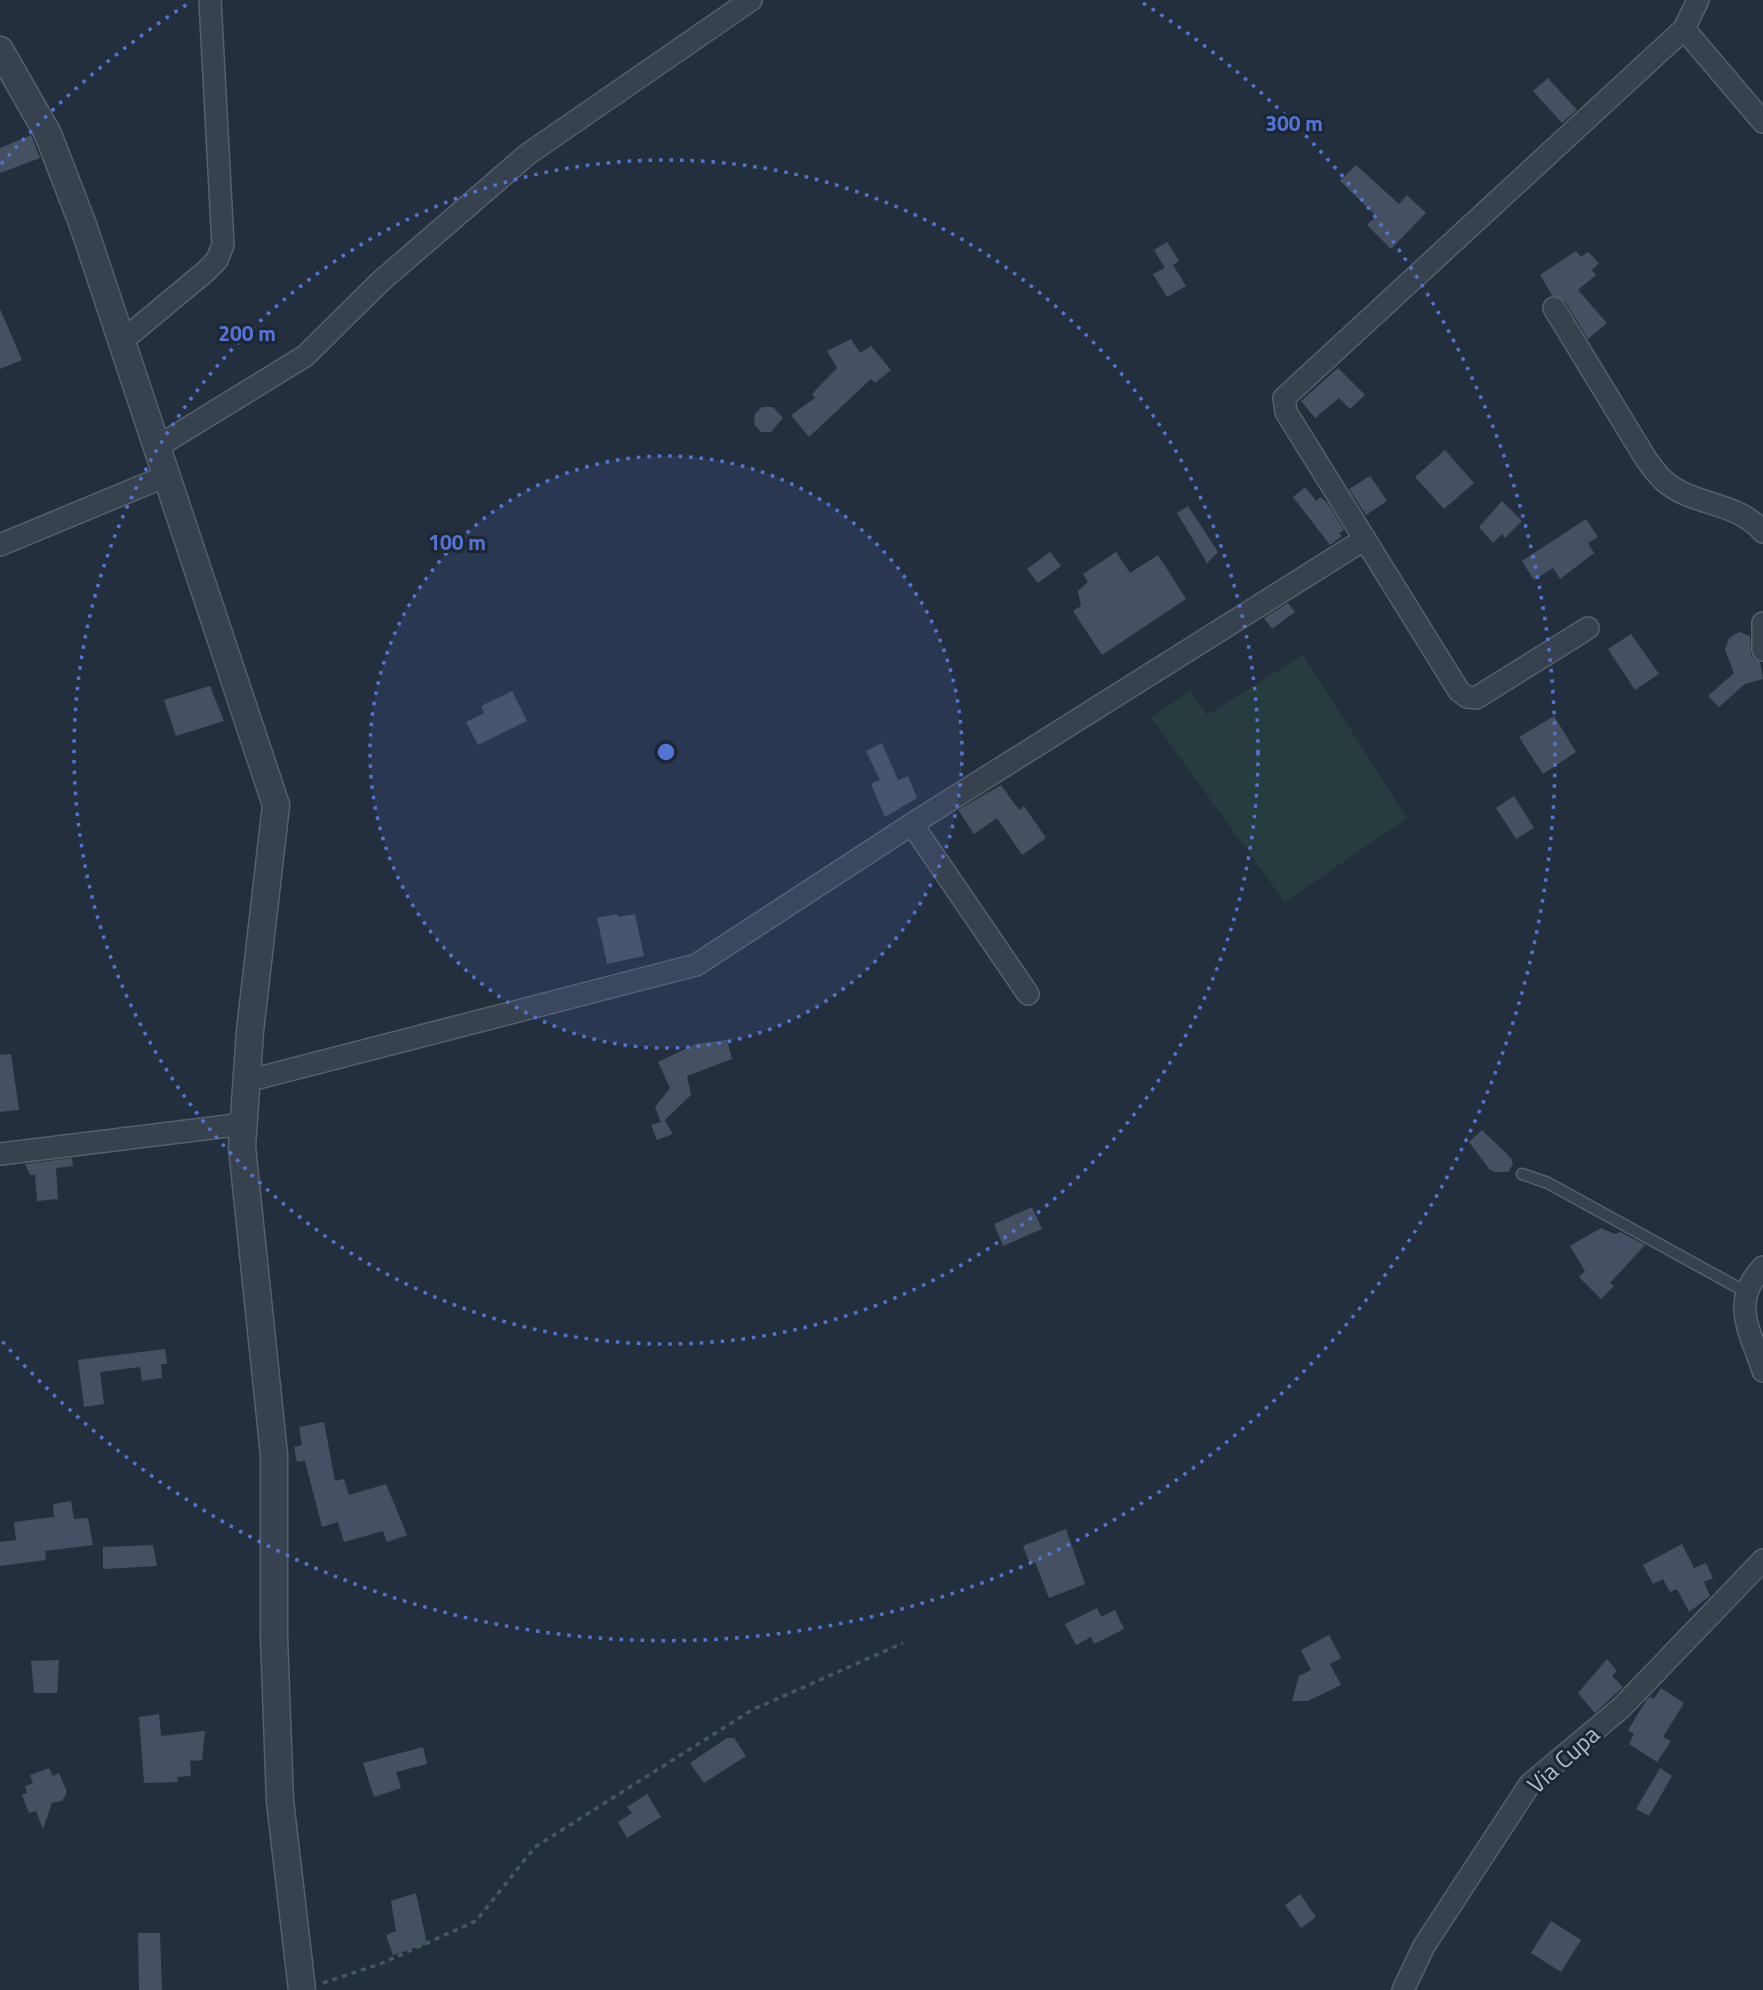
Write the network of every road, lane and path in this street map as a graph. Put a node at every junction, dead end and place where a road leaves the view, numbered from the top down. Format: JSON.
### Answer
{"nodes":[{"id":1,"x":210,"y":0,"type":"edge"},
{"id":2,"x":751,"y":0,"type":"edge"},
{"id":3,"x":1698,"y":0,"type":"edge"},
{"id":4,"x":1684,"y":29,"type":"junction"},
{"id":5,"x":0,"y":50,"type":"edge"},
{"id":6,"x":1763,"y":122,"type":"edge"},
{"id":7,"x":1553,"y":308,"type":"dead end"},
{"id":8,"x":122,"y":341,"type":"junction"},
{"id":9,"x":157,"y":447,"type":"junction"},
{"id":10,"x":166,"y":476,"type":"junction"},
{"id":11,"x":1763,"y":532,"type":"edge"},
{"id":12,"x":1364,"y":538,"type":"junction"},
{"id":13,"x":0,"y":545,"type":"edge"},
{"id":14,"x":1763,"y":623,"type":"edge"},
{"id":15,"x":1588,"y":628,"type":"dead end"},
{"id":16,"x":1763,"y":650,"type":"edge"},
{"id":17,"x":912,"y":824,"type":"junction"},
{"id":18,"x":1027,"y":994,"type":"dead end"},
{"id":19,"x":247,"y":1081,"type":"junction"},
{"id":20,"x":244,"y":1124,"type":"junction"},
{"id":21,"x":0,"y":1154,"type":"edge"},
{"id":22,"x":1522,"y":1174,"type":"dead end"},
{"id":23,"x":1763,"y":1267,"type":"edge"},
{"id":24,"x":1746,"y":1293,"type":"junction"},
{"id":25,"x":1763,"y":1371,"type":"edge"},
{"id":26,"x":1763,"y":1560,"type":"edge"},
{"id":27,"x":903,"y":1643,"type":"dead end"},
{"id":28,"x":302,"y":1990,"type":"edge"},
{"id":29,"x":1404,"y":1990,"type":"edge"}],
"edges":[{"from":1,"to":8,"type":"street"},
{"from":2,"to":9,"type":"street"},
{"from":3,"to":4,"type":"street"},
{"from":4,"to":6,"type":"street"},
{"from":4,"to":12,"type":"street"},
{"from":5,"to":8,"type":"street"},
{"from":7,"to":11,"type":"street"},
{"from":8,"to":9,"type":"street"},
{"from":9,"to":10,"type":"street"},
{"from":10,"to":13,"type":"street"},
{"from":10,"to":19,"type":"street"},
{"from":12,"to":15,"type":"street"},
{"from":12,"to":17,"type":"street"},
{"from":14,"to":16,"type":"street"},
{"from":17,"to":18,"type":"street"},
{"from":17,"to":19,"type":"street"},
{"from":19,"to":20,"type":"street"},
{"from":20,"to":21,"type":"street"},
{"from":20,"to":28,"type":"street"},
{"from":22,"to":24,"type":"lane"},
{"from":23,"to":24,"type":"street"},
{"from":24,"to":25,"type":"street"},
{"from":26,"to":29,"type":"street","name":"Via Cupa"},
{"from":27,"to":28,"type":"path"}]}
